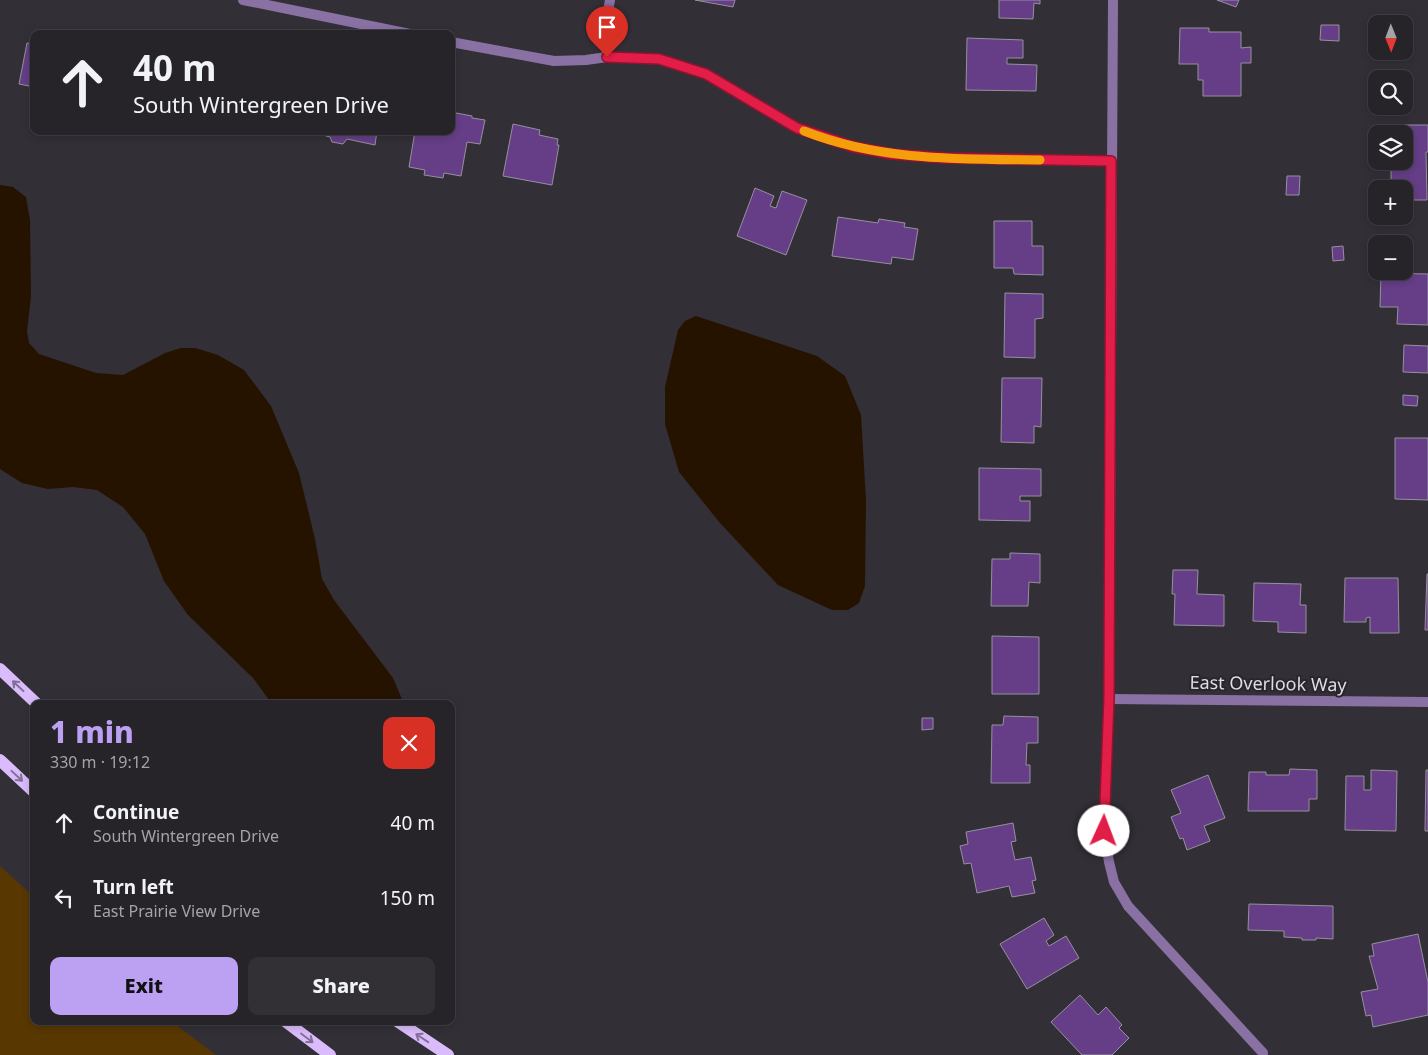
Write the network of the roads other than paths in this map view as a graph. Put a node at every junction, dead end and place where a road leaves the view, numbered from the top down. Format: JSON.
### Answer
{"nodes":[{"id":1,"x":244,"y":0,"type":"edge"},
{"id":2,"x":610,"y":0,"type":"edge"},
{"id":3,"x":1113,"y":0,"type":"edge"},
{"id":4,"x":390,"y":30,"type":"edge"},
{"id":5,"x":455,"y":43,"type":"edge"},
{"id":6,"x":607,"y":57,"type":"junction"},
{"id":7,"x":1111,"y":161,"type":"junction"},
{"id":8,"x":0,"y":669,"type":"edge"},
{"id":9,"x":1109,"y":698,"type":"junction"},
{"id":10,"x":33,"y":700,"type":"edge"},
{"id":11,"x":1428,"y":702,"type":"edge"},
{"id":12,"x":0,"y":760,"type":"edge"},
{"id":13,"x":30,"y":788,"type":"edge"},
{"id":14,"x":291,"y":1025,"type":"edge"},
{"id":15,"x":403,"y":1025,"type":"edge"},
{"id":16,"x":1263,"y":1053,"type":"dead end"},
{"id":17,"x":330,"y":1055,"type":"edge"},
{"id":18,"x":448,"y":1055,"type":"edge"}],
"edges":[{"from":1,"to":4,"type":"street"},
{"from":2,"to":6,"type":"street"},
{"from":3,"to":7,"type":"street"},
{"from":5,"to":6,"type":"street"},
{"from":6,"to":7,"type":"street"},
{"from":7,"to":9,"type":"street"},
{"from":10,"to":8,"type":"main road","one_way":true},
{"from":9,"to":11,"type":"street","name":"East Overlook Way"},
{"from":9,"to":16,"type":"street"},
{"from":12,"to":13,"type":"main road","one_way":true},
{"from":14,"to":17,"type":"main road","one_way":true},
{"from":18,"to":15,"type":"main road","one_way":true}]}
